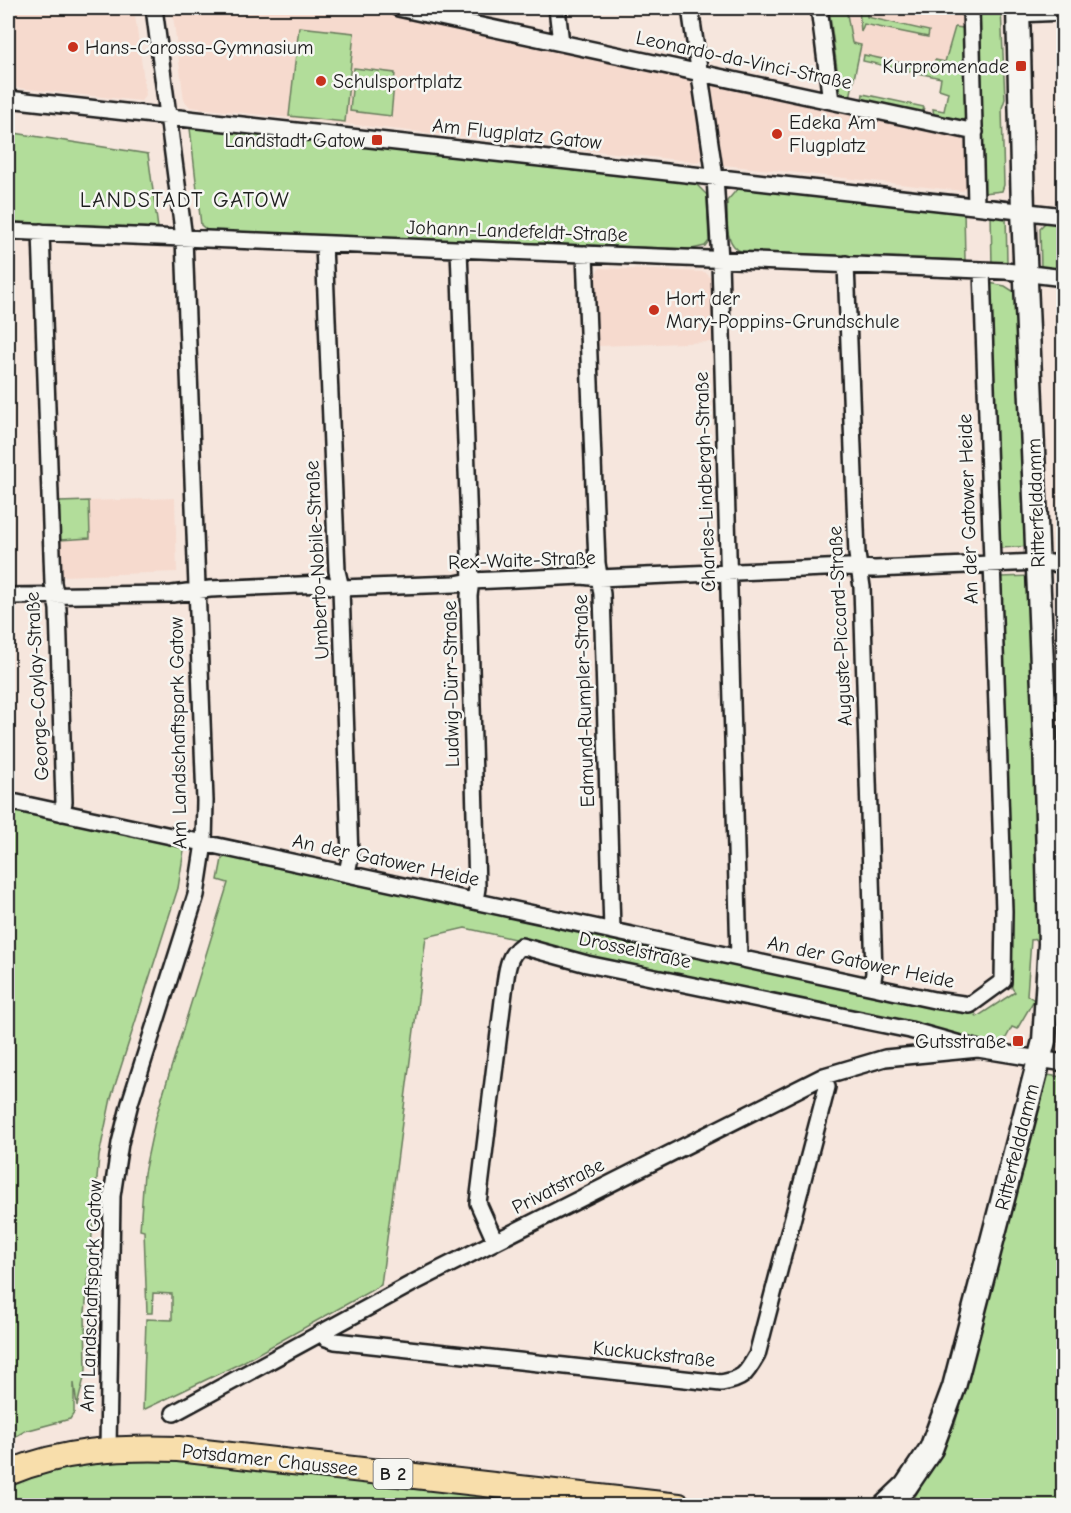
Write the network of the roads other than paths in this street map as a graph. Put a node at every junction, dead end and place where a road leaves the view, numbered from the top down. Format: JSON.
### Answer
{"nodes":[{"id":1,"x":154,"y":8,"type":"edge"},
{"id":2,"x":398,"y":8,"type":"edge"},
{"id":3,"x":557,"y":8,"type":"edge"},
{"id":4,"x":690,"y":8,"type":"edge"},
{"id":5,"x":819,"y":8,"type":"edge"},
{"id":6,"x":971,"y":8,"type":"edge"},
{"id":7,"x":429,"y":11,"type":"edge"},
{"id":8,"x":1018,"y":11,"type":"edge"},
{"id":9,"x":1064,"y":12,"type":"edge"},
{"id":10,"x":561,"y":43,"type":"junction"},
{"id":11,"x":699,"y":72,"type":"junction"},
{"id":12,"x":8,"y":99,"type":"edge"},
{"id":13,"x":831,"y":101,"type":"junction"},
{"id":14,"x":168,"y":117,"type":"junction"},
{"id":15,"x":975,"y":132,"type":"junction"},
{"id":16,"x":715,"y":177,"type":"junction"},
{"id":17,"x":976,"y":205,"type":"junction"},
{"id":18,"x":1023,"y":210,"type":"junction"},
{"id":19,"x":1064,"y":216,"type":"edge"},
{"id":20,"x":8,"y":231,"type":"edge"},
{"id":21,"x":41,"y":232,"type":"junction"},
{"id":22,"x":184,"y":238,"type":"junction"},
{"id":23,"x":324,"y":244,"type":"junction"},
{"id":24,"x":459,"y":249,"type":"junction"},
{"id":25,"x":585,"y":254,"type":"junction"},
{"id":26,"x":720,"y":260,"type":"junction"},
{"id":27,"x":846,"y":264,"type":"junction"},
{"id":28,"x":982,"y":270,"type":"junction"},
{"id":29,"x":1025,"y":274,"type":"junction"},
{"id":30,"x":1064,"y":278,"type":"edge"},
{"id":31,"x":1038,"y":562,"type":"junction"},
{"id":32,"x":991,"y":564,"type":"junction"},
{"id":33,"x":1064,"y":564,"type":"edge"},
{"id":34,"x":859,"y":568,"type":"junction"},
{"id":35,"x":728,"y":573,"type":"junction"},
{"id":36,"x":599,"y":578,"type":"junction"},
{"id":37,"x":471,"y":581,"type":"junction"},
{"id":38,"x":341,"y":588,"type":"junction"},
{"id":39,"x":196,"y":591,"type":"junction"},
{"id":40,"x":55,"y":595,"type":"junction"},
{"id":41,"x":8,"y":596,"type":"edge"},
{"id":42,"x":8,"y":801,"type":"edge"},
{"id":43,"x":62,"y":813,"type":"junction"},
{"id":44,"x":204,"y":843,"type":"junction"},
{"id":45,"x":347,"y":873,"type":"junction"},
{"id":46,"x":475,"y":901,"type":"junction"},
{"id":47,"x":612,"y":930,"type":"junction"},
{"id":48,"x":739,"y":958,"type":"junction"},
{"id":49,"x":872,"y":986,"type":"junction"},
{"id":50,"x":978,"y":1049,"type":"junction"},
{"id":51,"x":1040,"y":1059,"type":"junction"},
{"id":52,"x":1064,"y":1063,"type":"edge"},
{"id":53,"x":824,"y":1076,"type":"junction"},
{"id":54,"x":495,"y":1241,"type":"junction"},
{"id":55,"x":322,"y":1332,"type":"junction"},
{"id":56,"x":174,"y":1413,"type":"dead end"},
{"id":57,"x":108,"y":1448,"type":"junction"},
{"id":58,"x":8,"y":1473,"type":"edge"},
{"id":59,"x":679,"y":1506,"type":"edge"},
{"id":60,"x":885,"y":1506,"type":"edge"}],
"edges":[{"from":1,"to":14,"type":"street","name":"Am Landschaftspark Gatow"},
{"from":2,"to":7,"type":"street","name":"Leonardo-da-Vinci-Straße"},
{"from":3,"to":10,"type":"street"},
{"from":4,"to":11,"type":"street","name":"Charles-Lindbergh-Straße"},
{"from":5,"to":13,"type":"street"},
{"from":6,"to":15,"type":"street"},
{"from":7,"to":10,"type":"street","name":"Leonardo-da-Vinci-Straße"},
{"from":8,"to":9,"type":"street"},
{"from":8,"to":18,"type":"main road","name":"Ritterfelddamm"},
{"from":10,"to":11,"type":"street","name":"Leonardo-da-Vinci-Straße"},
{"from":11,"to":13,"type":"street","name":"Leonardo-da-Vinci-Straße"},
{"from":11,"to":16,"type":"street","name":"Charles-Lindbergh-Straße"},
{"from":12,"to":14,"type":"street","name":"Am Flugplatz Gatow"},
{"from":13,"to":15,"type":"street","name":"Leonardo-da-Vinci-Straße"},
{"from":14,"to":16,"type":"street","name":"Am Flugplatz Gatow"},
{"from":14,"to":22,"type":"street","name":"Am Landschaftspark Gatow"},
{"from":15,"to":17,"type":"street"},
{"from":16,"to":17,"type":"street","name":"Am Flugplatz Gatow"},
{"from":16,"to":26,"type":"street","name":"Charles-Lindbergh-Straße"},
{"from":17,"to":18,"type":"street","name":"Am Flugplatz Gatow"},
{"from":18,"to":19,"type":"street","name":"Am Flugplatz Gatow"},
{"from":18,"to":29,"type":"main road","name":"Ritterfelddamm"},
{"from":20,"to":21,"type":"street","name":"Johann-Landefeldt-Straße"},
{"from":21,"to":22,"type":"street","name":"Johann-Landefeldt-Straße"},
{"from":21,"to":40,"type":"street","name":"George-Caylay-Straße"},
{"from":22,"to":23,"type":"street","name":"Johann-Landefeldt-Straße"},
{"from":22,"to":39,"type":"street","name":"Am Landschaftspark Gatow"},
{"from":23,"to":24,"type":"street","name":"Johann-Landefeldt-Straße"},
{"from":23,"to":38,"type":"street","name":"Umberto-Nobile-Straße"},
{"from":24,"to":25,"type":"street","name":"Johann-Landefeldt-Straße"},
{"from":24,"to":37,"type":"street","name":"Ludwig-Dürr-Straße"},
{"from":25,"to":26,"type":"street","name":"Johann-Landefeldt-Straße"},
{"from":25,"to":36,"type":"street","name":"Edmund-Rumpler-Straße"},
{"from":26,"to":27,"type":"street","name":"Johann-Landefeldt-Straße"},
{"from":26,"to":35,"type":"street","name":"Charles-Lindbergh-Straße"},
{"from":27,"to":28,"type":"street","name":"Johann-Landefeldt-Straße"},
{"from":27,"to":34,"type":"street","name":"Auguste-Piccard-Straße"},
{"from":28,"to":29,"type":"street","name":"Johann-Landefeldt-Straße"},
{"from":28,"to":32,"type":"street","name":"An der Gatower Heide"},
{"from":29,"to":30,"type":"street","name":"Johann-Landefeldt-Straße"},
{"from":29,"to":31,"type":"main road","name":"Ritterfelddamm"},
{"from":31,"to":32,"type":"street","name":"Rex-Waite-Straße"},
{"from":31,"to":33,"type":"street","name":"Rex-Waite-Straße"},
{"from":31,"to":51,"type":"main road","name":"Ritterfelddamm"},
{"from":32,"to":34,"type":"street","name":"Rex-Waite-Straße"},
{"from":32,"to":49,"type":"street","name":"An der Gatower Heide"},
{"from":34,"to":35,"type":"street","name":"Rex-Waite-Straße"},
{"from":34,"to":49,"type":"street","name":"Auguste-Piccard-Straße"},
{"from":35,"to":36,"type":"street","name":"Rex-Waite-Straße"},
{"from":35,"to":48,"type":"street","name":"Charles-Lindbergh-Straße"},
{"from":36,"to":37,"type":"street","name":"Rex-Waite-Straße"},
{"from":36,"to":47,"type":"street","name":"Edmund-Rumpler-Straße"},
{"from":37,"to":38,"type":"street","name":"Rex-Waite-Straße"},
{"from":37,"to":46,"type":"street","name":"Ludwig-Dürr-Straße"},
{"from":38,"to":39,"type":"street","name":"Rex-Waite-Straße"},
{"from":38,"to":45,"type":"street","name":"Umberto-Nobile-Straße"},
{"from":39,"to":40,"type":"street","name":"Rex-Waite-Straße"},
{"from":39,"to":44,"type":"street","name":"Am Landschaftspark Gatow"},
{"from":40,"to":41,"type":"street","name":"Rex-Waite-Straße"},
{"from":40,"to":43,"type":"street","name":"George-Caylay-Straße"},
{"from":42,"to":43,"type":"street","name":"An der Gatower Heide"},
{"from":43,"to":44,"type":"street","name":"An der Gatower Heide"},
{"from":44,"to":45,"type":"street","name":"An der Gatower Heide"},
{"from":44,"to":57,"type":"street","name":"Am Landschaftspark Gatow"},
{"from":45,"to":46,"type":"street","name":"An der Gatower Heide"},
{"from":46,"to":47,"type":"street","name":"An der Gatower Heide"},
{"from":47,"to":48,"type":"street","name":"An der Gatower Heide"},
{"from":48,"to":49,"type":"street","name":"An der Gatower Heide"},
{"from":50,"to":51,"type":"street","name":"Drosselstraße"},
{"from":50,"to":53,"type":"street","name":"Privatstraße"},
{"from":50,"to":54,"type":"street","name":"Drosselstraße"},
{"from":51,"to":52,"type":"street"},
{"from":51,"to":60,"type":"main road","name":"Ritterfelddamm"},
{"from":53,"to":54,"type":"street","name":"Privatstraße"},
{"from":53,"to":55,"type":"street","name":"Kuckuckstraße"},
{"from":54,"to":55,"type":"street","name":"Privatstraße"},
{"from":55,"to":56,"type":"street","name":"Privatstraße"},
{"from":57,"to":58,"type":"main road","name":"Potsdamer Chaussee","number":"B 2"},
{"from":57,"to":59,"type":"main road","name":"Potsdamer Chaussee","number":"B 2"}]}
